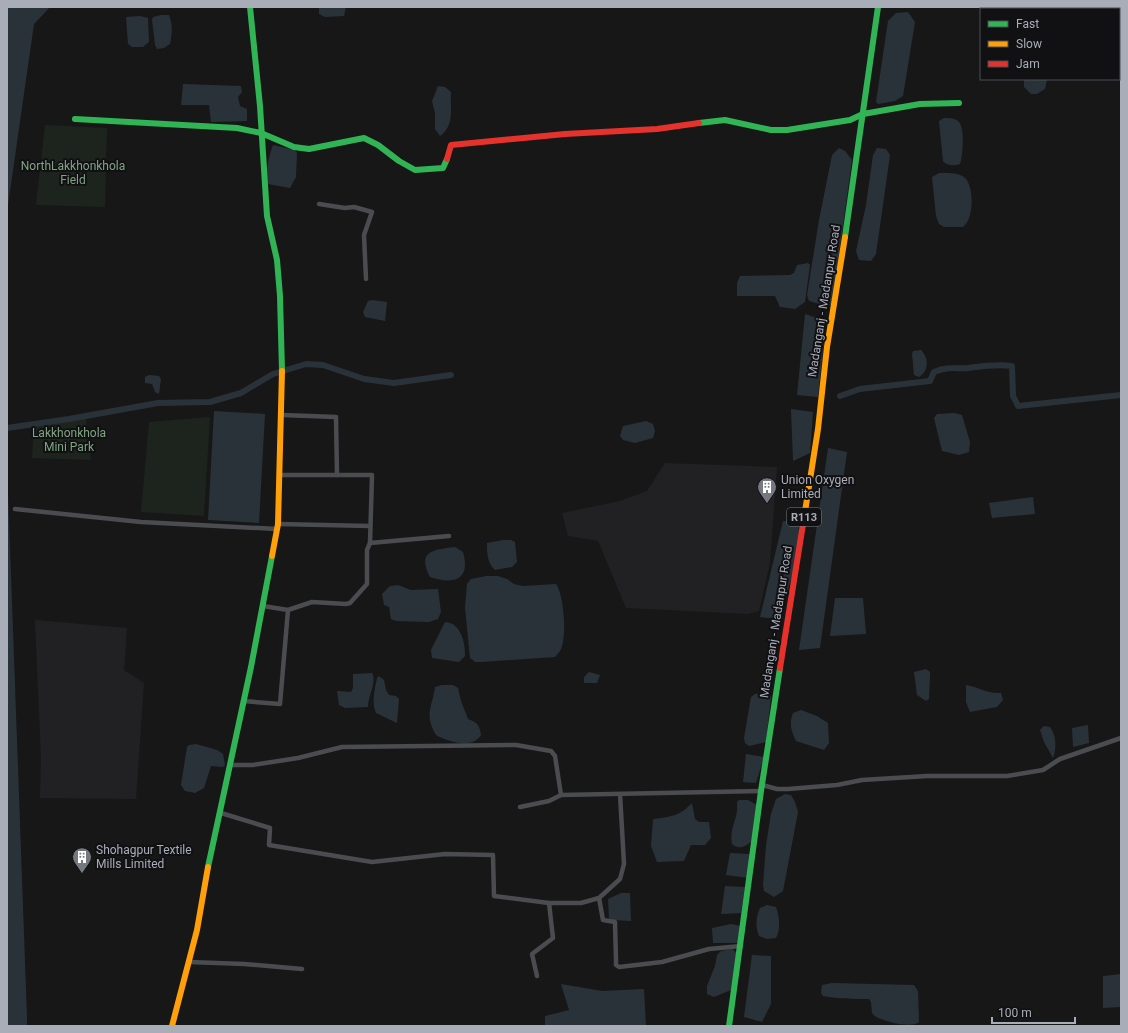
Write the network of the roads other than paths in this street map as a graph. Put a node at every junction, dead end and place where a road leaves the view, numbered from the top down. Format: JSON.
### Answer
{"nodes":[{"id":1,"x":250,"y":7,"type":"edge"},
{"id":2,"x":878,"y":7,"type":"edge"},
{"id":3,"x":959,"y":104,"type":"dead end"},
{"id":4,"x":863,"y":114,"type":"junction"},
{"id":5,"x":75,"y":118,"type":"dead end"},
{"id":6,"x":261,"y":133,"type":"junction"},
{"id":7,"x":319,"y":204,"type":"dead end"},
{"id":8,"x":366,"y":279,"type":"dead end"},
{"id":9,"x":282,"y":415,"type":"junction"},
{"id":10,"x":337,"y":474,"type":"junction"},
{"id":11,"x":281,"y":475,"type":"junction"},
{"id":12,"x":15,"y":509,"type":"dead end"},
{"id":13,"x":370,"y":526,"type":"junction"},
{"id":14,"x":278,"y":527,"type":"junction"},
{"id":15,"x":449,"y":536,"type":"dead end"},
{"id":16,"x":370,"y":543,"type":"junction"},
{"id":17,"x":263,"y":606,"type":"junction"},
{"id":18,"x":288,"y":610,"type":"junction"},
{"id":19,"x":243,"y":701,"type":"junction"},
{"id":20,"x":1121,"y":738,"type":"edge"},
{"id":21,"x":230,"y":764,"type":"junction"},
{"id":22,"x":761,"y":788,"type":"junction"},
{"id":23,"x":620,"y":794,"type":"junction"},
{"id":24,"x":561,"y":795,"type":"junction"},
{"id":25,"x":520,"y":807,"type":"dead end"},
{"id":26,"x":221,"y":813,"type":"junction"},
{"id":27,"x":599,"y":898,"type":"junction"},
{"id":28,"x":549,"y":903,"type":"junction"},
{"id":29,"x":741,"y":946,"type":"junction"},
{"id":30,"x":189,"y":962,"type":"junction"},
{"id":31,"x":302,"y":969,"type":"dead end"},
{"id":32,"x":537,"y":976,"type":"dead end"},
{"id":33,"x":172,"y":1026,"type":"edge"},
{"id":34,"x":729,"y":1026,"type":"edge"}],
"edges":[{"from":1,"to":6,"type":"street"},
{"from":2,"to":4,"type":"street","name":"Madanganj - Madanpur Road","number":"R113"},
{"from":3,"to":4,"type":"street"},
{"from":4,"to":6,"type":"street"},
{"from":4,"to":22,"type":"street","name":"Madanganj - Madanpur Road","number":"R113"},
{"from":5,"to":6,"type":"street"},
{"from":6,"to":9,"type":"street"},
{"from":7,"to":8,"type":"street"},
{"from":9,"to":10,"type":"street"},
{"from":9,"to":11,"type":"street"},
{"from":10,"to":11,"type":"street"},
{"from":10,"to":13,"type":"street"},
{"from":11,"to":14,"type":"street"},
{"from":12,"to":14,"type":"street"},
{"from":13,"to":14,"type":"street"},
{"from":13,"to":16,"type":"street"},
{"from":14,"to":17,"type":"street"},
{"from":15,"to":16,"type":"street"},
{"from":16,"to":18,"type":"street"},
{"from":17,"to":18,"type":"street"},
{"from":17,"to":19,"type":"street"},
{"from":18,"to":19,"type":"street"},
{"from":19,"to":21,"type":"street"},
{"from":20,"to":22,"type":"street"},
{"from":21,"to":24,"type":"street"},
{"from":21,"to":26,"type":"street"},
{"from":22,"to":23,"type":"street"},
{"from":22,"to":29,"type":"street","name":"Madanganj - Madanpur Road","number":"R113"},
{"from":23,"to":24,"type":"street"},
{"from":23,"to":27,"type":"street"},
{"from":24,"to":25,"type":"street"},
{"from":26,"to":28,"type":"street"},
{"from":26,"to":30,"type":"street"},
{"from":27,"to":28,"type":"street"},
{"from":27,"to":29,"type":"street"},
{"from":28,"to":32,"type":"street"},
{"from":29,"to":34,"type":"street","name":"Madanganj - Madanpur Road","number":"R113"},
{"from":30,"to":31,"type":"street"},
{"from":30,"to":33,"type":"street"}]}
